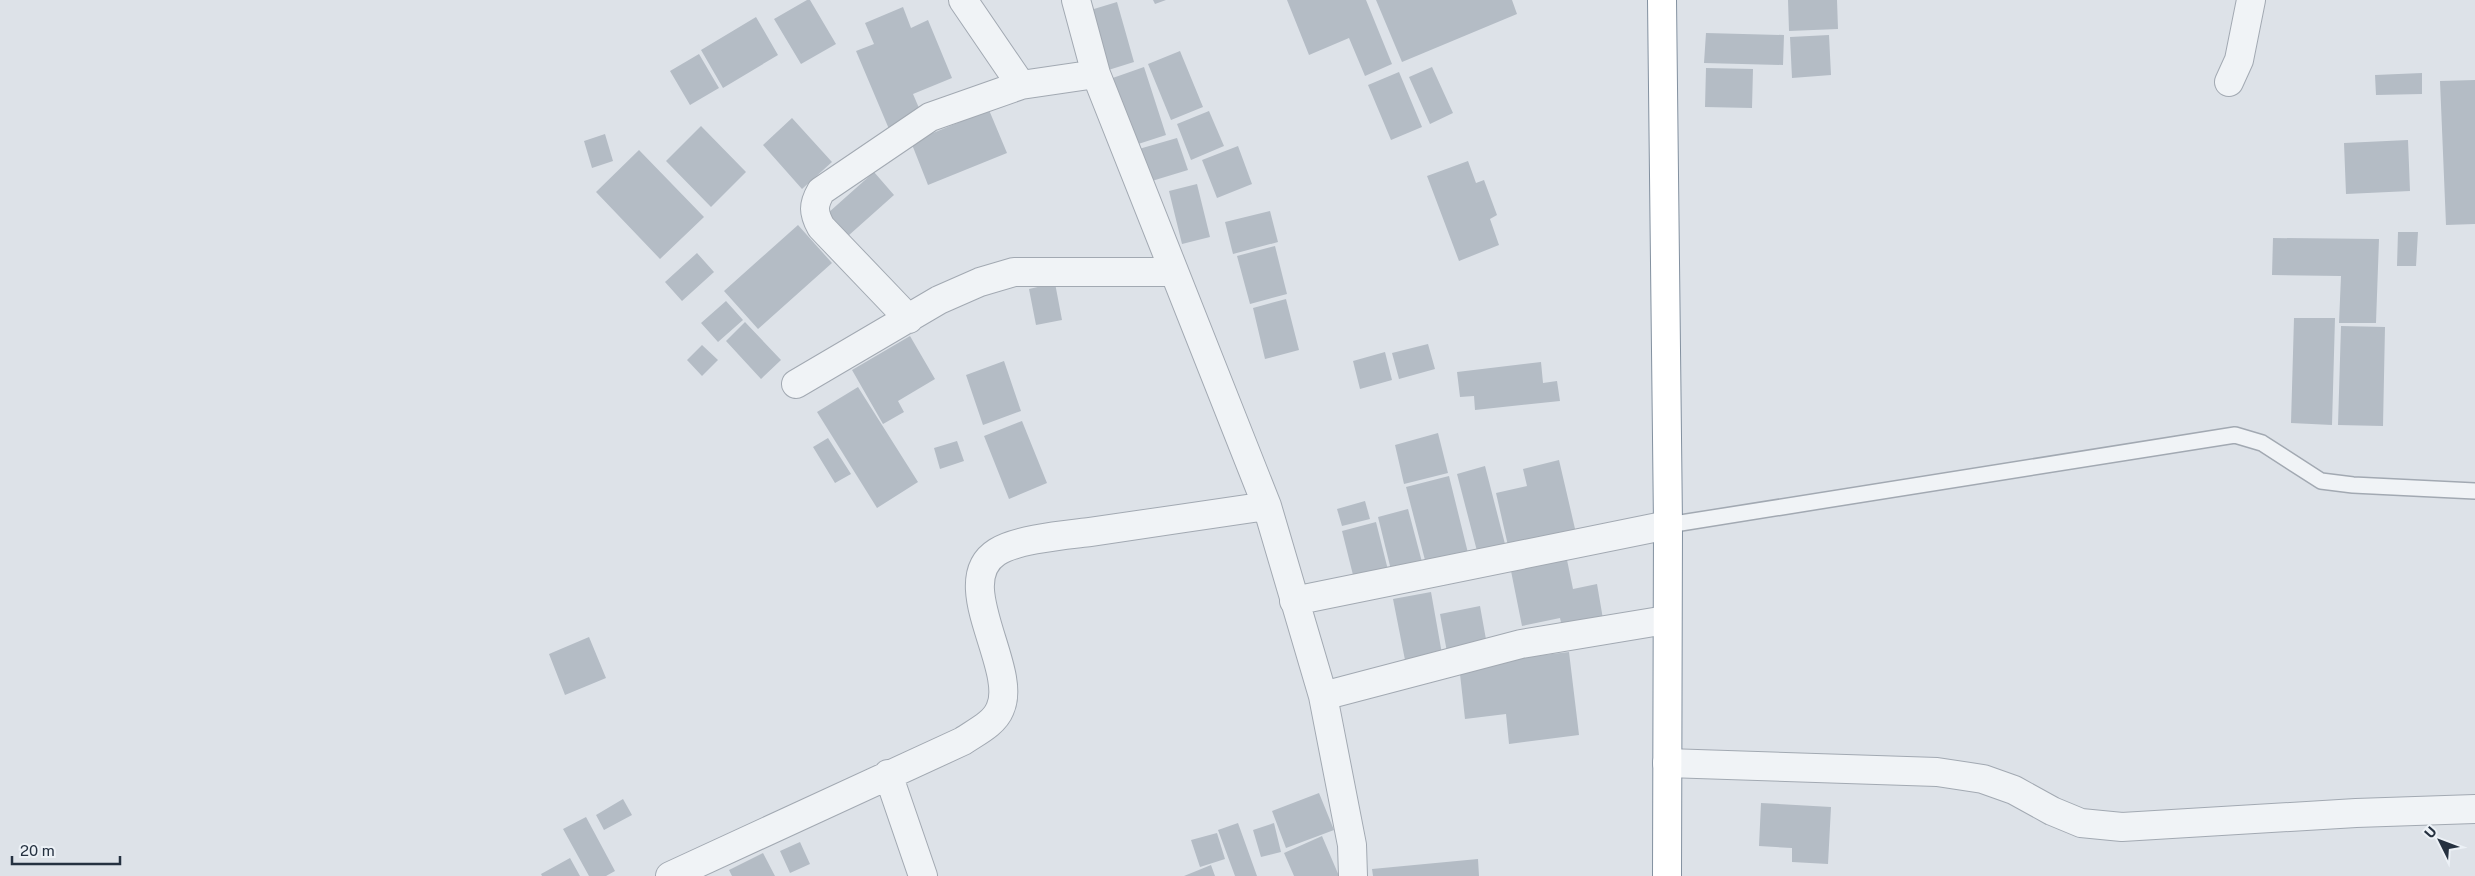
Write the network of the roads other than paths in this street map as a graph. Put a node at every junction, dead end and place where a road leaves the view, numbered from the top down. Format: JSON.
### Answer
{"nodes":[{"id":1,"x":963,"y":0,"type":"edge"},
{"id":2,"x":1076,"y":0,"type":"edge"},
{"id":3,"x":1662,"y":0,"type":"edge"},
{"id":4,"x":2251,"y":0,"type":"edge"},
{"id":5,"x":1096,"y":74,"type":"junction"},
{"id":6,"x":2229,"y":82,"type":"dead end"},
{"id":7,"x":1021,"y":86,"type":"junction"},
{"id":8,"x":1174,"y":272,"type":"junction"},
{"id":9,"x":908,"y":319,"type":"junction"},
{"id":10,"x":796,"y":384,"type":"dead end"},
{"id":11,"x":2475,"y":492,"type":"edge"},
{"id":12,"x":1266,"y":506,"type":"junction"},
{"id":13,"x":1668,"y":524,"type":"junction"},
{"id":14,"x":1294,"y":601,"type":"junction"},
{"id":15,"x":1666,"y":620,"type":"junction"},
{"id":16,"x":1323,"y":696,"type":"junction"},
{"id":17,"x":1667,"y":763,"type":"junction"},
{"id":18,"x":888,"y":774,"type":"junction"},
{"id":19,"x":2475,"y":809,"type":"edge"},
{"id":20,"x":670,"y":876,"type":"edge"},
{"id":21,"x":923,"y":876,"type":"edge"},
{"id":22,"x":1353,"y":876,"type":"edge"},
{"id":23,"x":1667,"y":876,"type":"edge"}],
"edges":[{"from":1,"to":7,"type":"street"},
{"from":2,"to":5,"type":"street"},
{"from":3,"to":13,"type":"highway"},
{"from":4,"to":6,"type":"street"},
{"from":5,"to":7,"type":"street"},
{"from":5,"to":8,"type":"street"},
{"from":7,"to":9,"type":"street"},
{"from":8,"to":9,"type":"street"},
{"from":8,"to":12,"type":"street"},
{"from":9,"to":10,"type":"street"},
{"from":11,"to":13,"type":"lane"},
{"from":12,"to":14,"type":"street"},
{"from":12,"to":18,"type":"street"},
{"from":13,"to":14,"type":"street"},
{"from":13,"to":15,"type":"highway"},
{"from":14,"to":16,"type":"street"},
{"from":15,"to":16,"type":"street"},
{"from":15,"to":17,"type":"highway"},
{"from":16,"to":22,"type":"street"},
{"from":17,"to":19,"type":"street"},
{"from":17,"to":23,"type":"highway"},
{"from":18,"to":20,"type":"street"},
{"from":18,"to":21,"type":"street"}]}
